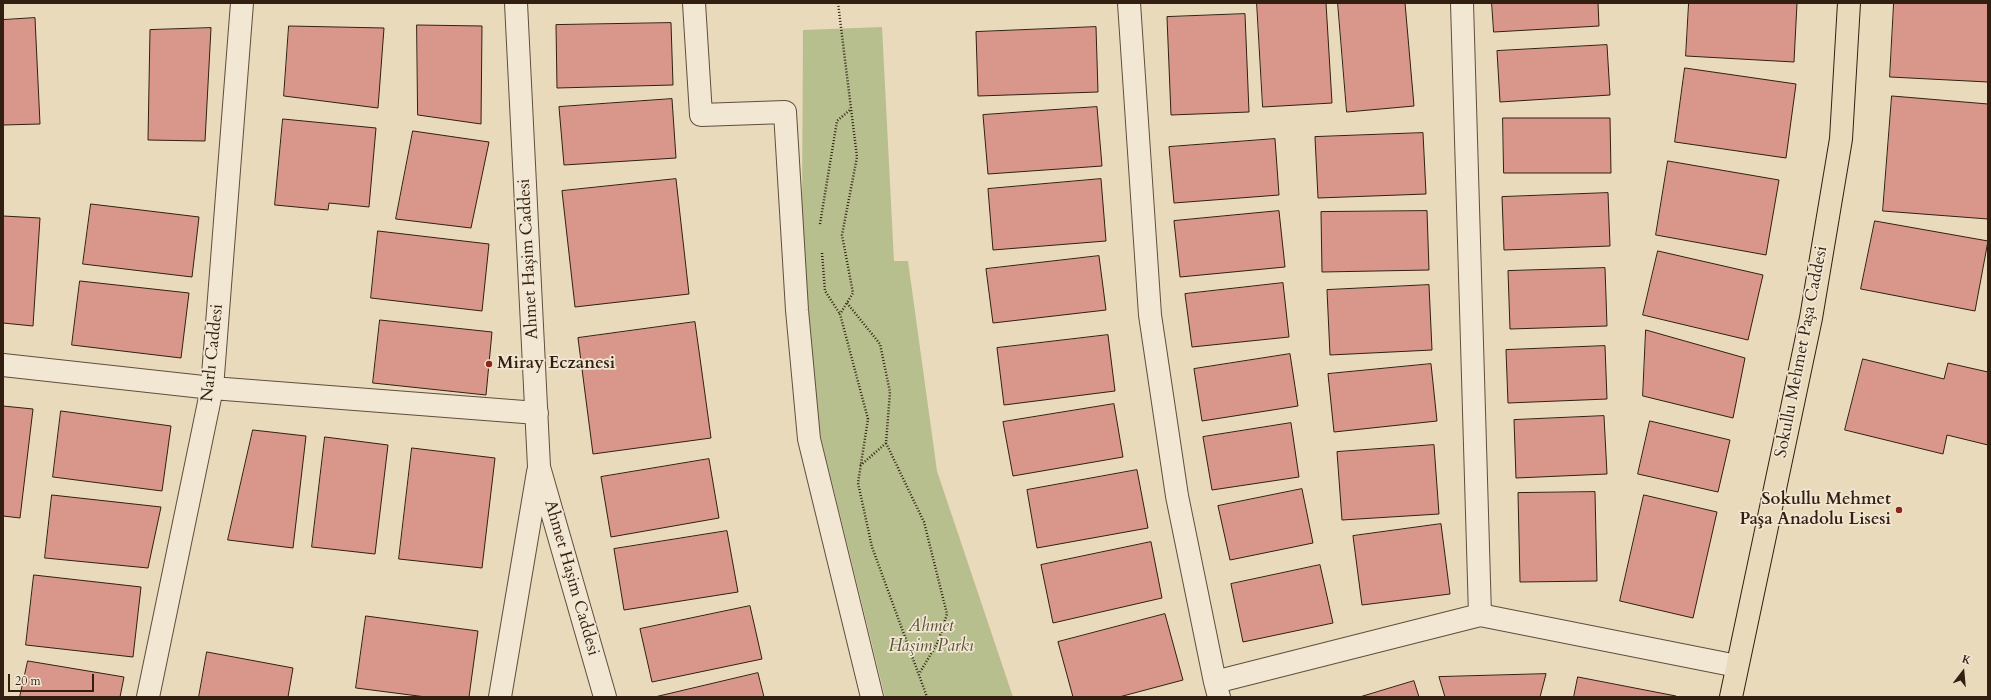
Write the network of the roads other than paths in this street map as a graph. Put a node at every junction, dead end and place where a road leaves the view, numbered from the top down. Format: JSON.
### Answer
{"nodes":[{"id":1,"x":242,"y":3,"type":"edge"},
{"id":2,"x":516,"y":3,"type":"edge"},
{"id":3,"x":694,"y":3,"type":"edge"},
{"id":4,"x":1129,"y":3,"type":"edge"},
{"id":5,"x":1462,"y":3,"type":"edge"},
{"id":6,"x":1849,"y":3,"type":"edge"},
{"id":7,"x":3,"y":365,"type":"edge"},
{"id":8,"x":212,"y":388,"type":"junction"},
{"id":9,"x":537,"y":413,"type":"junction"},
{"id":10,"x":539,"y":467,"type":"junction"},
{"id":11,"x":1480,"y":615,"type":"junction"},
{"id":12,"x":1737,"y":666,"type":"junction"},
{"id":13,"x":1217,"y":690,"type":"edge"},
{"id":14,"x":148,"y":697,"type":"edge"},
{"id":15,"x":500,"y":697,"type":"edge"},
{"id":16,"x":605,"y":697,"type":"edge"},
{"id":17,"x":872,"y":697,"type":"edge"},
{"id":18,"x":1731,"y":697,"type":"edge"}],
"edges":[{"from":1,"to":8,"type":"street","name":"Narlı Caddesi"},
{"from":2,"to":9,"type":"street","name":"Ahmet Haşim Caddesi"},
{"from":3,"to":17,"type":"street"},
{"from":4,"to":13,"type":"street"},
{"from":5,"to":11,"type":"street"},
{"from":6,"to":12,"type":"main road","name":"Sokullu Mehmet Paşa Caddesi"},
{"from":7,"to":8,"type":"street"},
{"from":8,"to":9,"type":"street"},
{"from":8,"to":14,"type":"street","name":"Narlı Caddesi"},
{"from":9,"to":10,"type":"street","name":"Ahmet Haşim Caddesi"},
{"from":10,"to":15,"type":"street"},
{"from":10,"to":16,"type":"street","name":"Ahmet Haşim Caddesi"},
{"from":11,"to":12,"type":"street"},
{"from":11,"to":13,"type":"street"},
{"from":12,"to":18,"type":"main road","name":"Sokullu Mehmet Paşa Caddesi"}]}
